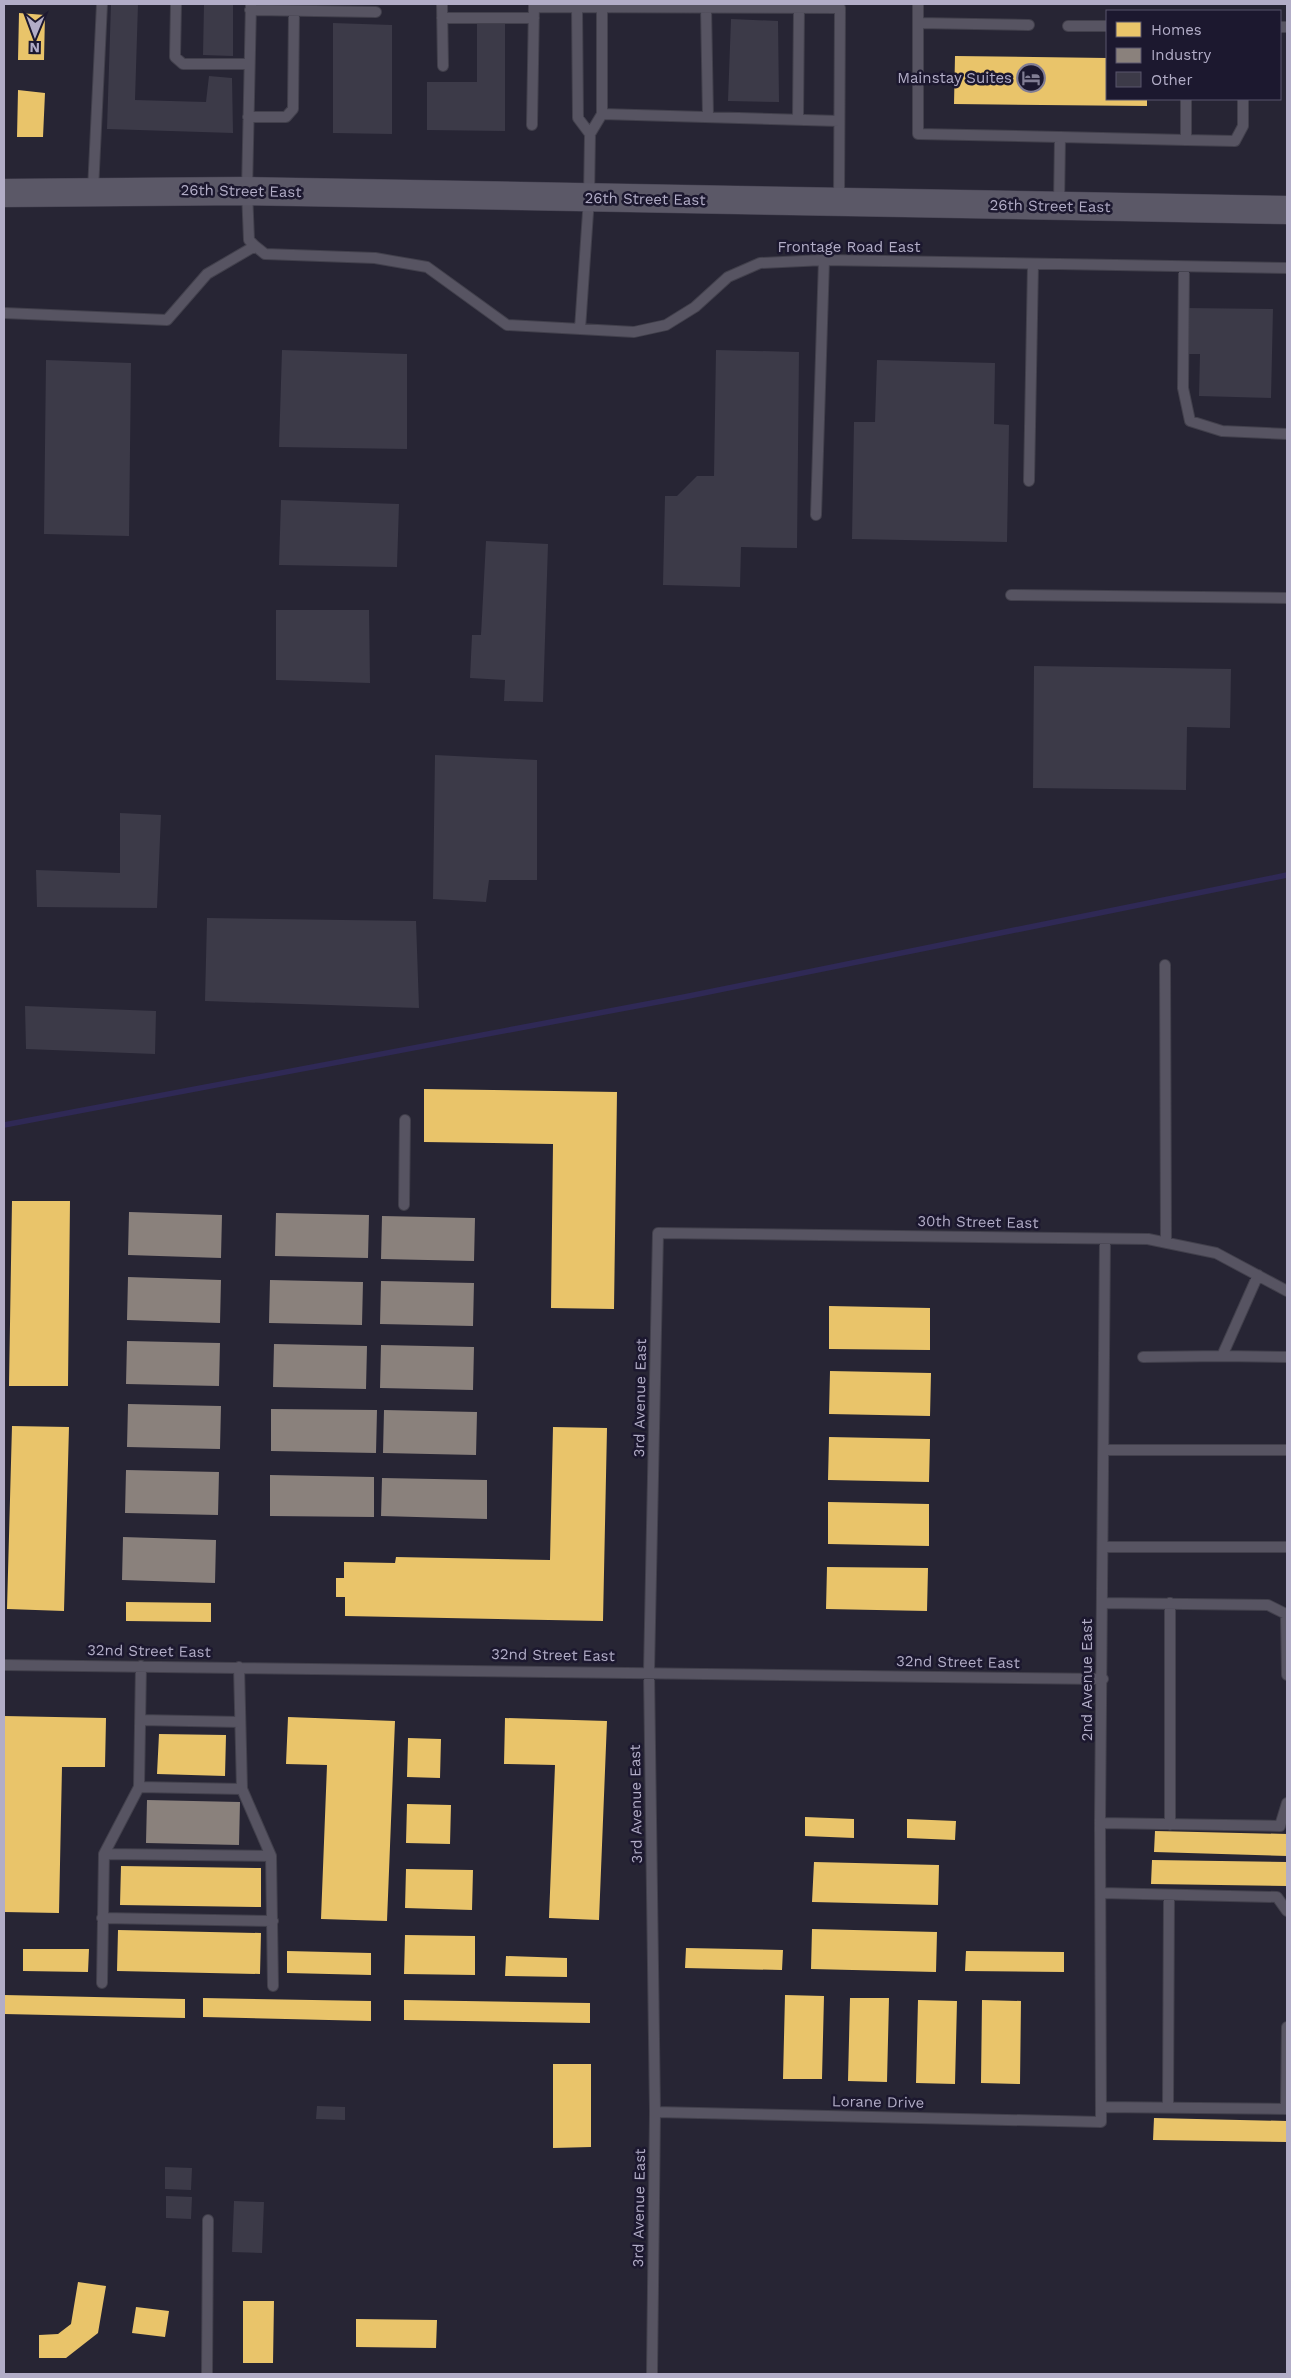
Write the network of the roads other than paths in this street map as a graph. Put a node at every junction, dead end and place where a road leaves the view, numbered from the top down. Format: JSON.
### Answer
{"nodes":[{"id":1,"x":102,"y":4,"type":"edge"},
{"id":2,"x":176,"y":4,"type":"edge"},
{"id":3,"x":442,"y":4,"type":"edge"},
{"id":4,"x":918,"y":4,"type":"edge"},
{"id":5,"x":842,"y":5,"type":"edge"},
{"id":6,"x":590,"y":6,"type":"edge"},
{"id":7,"x":251,"y":7,"type":"edge"},
{"id":8,"x":706,"y":7,"type":"junction"},
{"id":9,"x":799,"y":7,"type":"junction"},
{"id":10,"x":577,"y":8,"type":"junction"},
{"id":11,"x":602,"y":8,"type":"junction"},
{"id":12,"x":534,"y":10,"type":"edge"},
{"id":13,"x":294,"y":11,"type":"junction"},
{"id":14,"x":376,"y":12,"type":"dead end"},
{"id":15,"x":442,"y":18,"type":"junction"},
{"id":16,"x":918,"y":23,"type":"junction"},
{"id":17,"x":1029,"y":25,"type":"dead end"},
{"id":18,"x":1068,"y":26,"type":"dead end"},
{"id":19,"x":1106,"y":26,"type":"edge"},
{"id":20,"x":249,"y":64,"type":"junction"},
{"id":21,"x":443,"y":66,"type":"dead end"},
{"id":22,"x":1186,"y":100,"type":"edge"},
{"id":23,"x":1243,"y":100,"type":"edge"},
{"id":24,"x":602,"y":114,"type":"junction"},
{"id":25,"x":708,"y":116,"type":"junction"},
{"id":26,"x":248,"y":117,"type":"junction"},
{"id":27,"x":798,"y":120,"type":"junction"},
{"id":28,"x":839,"y":121,"type":"junction"},
{"id":29,"x":532,"y":125,"type":"dead end"},
{"id":30,"x":590,"y":134,"type":"junction"},
{"id":31,"x":1060,"y":137,"type":"junction"},
{"id":32,"x":1186,"y":140,"type":"junction"},
{"id":33,"x":93,"y":190,"type":"junction"},
{"id":34,"x":247,"y":191,"type":"junction"},
{"id":35,"x":4,"y":193,"type":"edge"},
{"id":36,"x":589,"y":198,"type":"junction"},
{"id":37,"x":839,"y":202,"type":"junction"},
{"id":38,"x":1059,"y":206,"type":"junction"},
{"id":39,"x":1287,"y":210,"type":"edge"},
{"id":40,"x":255,"y":246,"type":"junction"},
{"id":41,"x":824,"y":260,"type":"junction"},
{"id":42,"x":1033,"y":264,"type":"junction"},
{"id":43,"x":1184,"y":267,"type":"junction"},
{"id":44,"x":1287,"y":268,"type":"edge"},
{"id":45,"x":4,"y":313,"type":"edge"},
{"id":46,"x":580,"y":329,"type":"junction"},
{"id":47,"x":1287,"y":434,"type":"edge"},
{"id":48,"x":1029,"y":481,"type":"dead end"},
{"id":49,"x":816,"y":515,"type":"dead end"},
{"id":50,"x":1011,"y":596,"type":"dead end"},
{"id":51,"x":1287,"y":598,"type":"edge"},
{"id":52,"x":1165,"y":965,"type":"dead end"},
{"id":53,"x":405,"y":1120,"type":"dead end"},
{"id":54,"x":404,"y":1204,"type":"dead end"},
{"id":55,"x":658,"y":1233,"type":"joint"},
{"id":56,"x":1105,"y":1239,"type":"junction"},
{"id":57,"x":1166,"y":1243,"type":"junction"},
{"id":58,"x":1258,"y":1275,"type":"junction"},
{"id":59,"x":1287,"y":1291,"type":"edge"},
{"id":60,"x":1143,"y":1356,"type":"dead end"},
{"id":61,"x":1222,"y":1356,"type":"junction"},
{"id":62,"x":1287,"y":1357,"type":"edge"},
{"id":63,"x":1104,"y":1450,"type":"junction"},
{"id":64,"x":1287,"y":1450,"type":"edge"},
{"id":65,"x":1103,"y":1547,"type":"junction"},
{"id":66,"x":1287,"y":1547,"type":"edge"},
{"id":67,"x":1102,"y":1603,"type":"junction"},
{"id":68,"x":1170,"y":1603,"type":"junction"},
{"id":69,"x":4,"y":1665,"type":"edge"},
{"id":70,"x":141,"y":1666,"type":"junction"},
{"id":71,"x":239,"y":1667,"type":"junction"},
{"id":72,"x":649,"y":1672,"type":"junction"},
{"id":73,"x":1287,"y":1675,"type":"edge"},
{"id":74,"x":1103,"y":1679,"type":"junction"},
{"id":75,"x":140,"y":1720,"type":"junction"},
{"id":76,"x":240,"y":1722,"type":"junction"},
{"id":77,"x":138,"y":1787,"type":"junction"},
{"id":78,"x":242,"y":1789,"type":"junction"},
{"id":79,"x":1287,"y":1803,"type":"edge"},
{"id":80,"x":1100,"y":1823,"type":"junction"},
{"id":81,"x":1170,"y":1825,"type":"junction"},
{"id":82,"x":104,"y":1854,"type":"junction"},
{"id":83,"x":271,"y":1856,"type":"junction"},
{"id":84,"x":1101,"y":1892,"type":"junction"},
{"id":85,"x":1169,"y":1895,"type":"junction"},
{"id":86,"x":1287,"y":1911,"type":"edge"},
{"id":87,"x":102,"y":1918,"type":"junction"},
{"id":88,"x":273,"y":1921,"type":"junction"},
{"id":89,"x":102,"y":1983,"type":"dead end"},
{"id":90,"x":273,"y":1986,"type":"dead end"},
{"id":91,"x":1287,"y":2027,"type":"edge"},
{"id":92,"x":1101,"y":2107,"type":"junction"},
{"id":93,"x":1168,"y":2108,"type":"junction"},
{"id":94,"x":655,"y":2112,"type":"junction"},
{"id":95,"x":1101,"y":2122,"type":"joint"},
{"id":96,"x":208,"y":2220,"type":"dead end"},
{"id":97,"x":207,"y":2374,"type":"edge"},
{"id":98,"x":652,"y":2374,"type":"edge"}],
"edges":[{"from":1,"to":33,"type":"lane"},
{"from":2,"to":20,"type":"lane"},
{"from":3,"to":15,"type":"lane"},
{"from":4,"to":16,"type":"lane"},
{"from":5,"to":9,"type":"lane"},
{"from":5,"to":28,"type":"lane"},
{"from":6,"to":10,"type":"lane"},
{"from":6,"to":11,"type":"lane"},
{"from":7,"to":13,"type":"lane"},
{"from":7,"to":20,"type":"lane"},
{"from":8,"to":9,"type":"lane"},
{"from":8,"to":11,"type":"lane"},
{"from":8,"to":25,"type":"lane"},
{"from":9,"to":27,"type":"lane"},
{"from":10,"to":12,"type":"lane"},
{"from":10,"to":30,"type":"lane"},
{"from":11,"to":24,"type":"lane"},
{"from":12,"to":15,"type":"lane"},
{"from":12,"to":29,"type":"lane"},
{"from":13,"to":14,"type":"lane"},
{"from":13,"to":26,"type":"lane"},
{"from":15,"to":21,"type":"lane"},
{"from":16,"to":17,"type":"lane"},
{"from":16,"to":31,"type":"lane"},
{"from":18,"to":19,"type":"lane"},
{"from":20,"to":26,"type":"lane"},
{"from":22,"to":32,"type":"lane"},
{"from":23,"to":32,"type":"lane"},
{"from":24,"to":25,"type":"lane"},
{"from":24,"to":30,"type":"lane"},
{"from":25,"to":27,"type":"lane"},
{"from":26,"to":34,"type":"lane"},
{"from":27,"to":28,"type":"lane"},
{"from":28,"to":37,"type":"lane"},
{"from":30,"to":36,"type":"lane"},
{"from":31,"to":32,"type":"lane"},
{"from":31,"to":38,"type":"lane"},
{"from":33,"to":34,"type":"main road","name":"26th Street East"},
{"from":33,"to":35,"type":"main road","name":"26th Street East"},
{"from":34,"to":36,"type":"main road","name":"26th Street East"},
{"from":34,"to":40,"type":"lane"},
{"from":36,"to":37,"type":"main road","name":"26th Street East"},
{"from":36,"to":46,"type":"lane"},
{"from":37,"to":38,"type":"main road","name":"26th Street East"},
{"from":38,"to":39,"type":"main road","name":"26th Street East"},
{"from":40,"to":45,"type":"lane"},
{"from":40,"to":46,"type":"lane","name":"Frontage Road East"},
{"from":41,"to":42,"type":"lane","name":"Frontage Road East"},
{"from":41,"to":46,"type":"lane","name":"Frontage Road East"},
{"from":41,"to":49,"type":"lane"},
{"from":42,"to":43,"type":"lane","name":"Frontage Road East"},
{"from":42,"to":48,"type":"lane"},
{"from":43,"to":44,"type":"lane","name":"Frontage Road East"},
{"from":43,"to":47,"type":"lane"},
{"from":50,"to":51,"type":"lane"},
{"from":52,"to":57,"type":"lane"},
{"from":53,"to":54,"type":"lane"},
{"from":55,"to":56,"type":"lane","name":"30th Street East"},
{"from":55,"to":72,"type":"lane","name":"3rd Avenue East"},
{"from":56,"to":57,"type":"lane","name":"30th Street East"},
{"from":56,"to":63,"type":"lane","name":"2nd Avenue East"},
{"from":57,"to":58,"type":"lane","name":"30th Street East"},
{"from":58,"to":59,"type":"lane","name":"30th Street East"},
{"from":58,"to":61,"type":"lane"},
{"from":60,"to":61,"type":"lane"},
{"from":61,"to":62,"type":"lane"},
{"from":63,"to":64,"type":"lane"},
{"from":63,"to":65,"type":"lane","name":"2nd Avenue East"},
{"from":65,"to":66,"type":"lane"},
{"from":65,"to":67,"type":"lane","name":"2nd Avenue East"},
{"from":67,"to":68,"type":"lane"},
{"from":67,"to":74,"type":"lane","name":"2nd Avenue East"},
{"from":68,"to":73,"type":"lane"},
{"from":68,"to":81,"type":"lane"},
{"from":69,"to":70,"type":"lane","name":"32nd Street East"},
{"from":70,"to":71,"type":"lane","name":"32nd Street East"},
{"from":70,"to":75,"type":"lane"},
{"from":71,"to":72,"type":"lane","name":"32nd Street East"},
{"from":71,"to":76,"type":"lane"},
{"from":72,"to":74,"type":"lane","name":"32nd Street East"},
{"from":72,"to":94,"type":"lane","name":"3rd Avenue East"},
{"from":74,"to":80,"type":"lane","name":"2nd Avenue East"},
{"from":75,"to":76,"type":"lane"},
{"from":75,"to":77,"type":"lane"},
{"from":76,"to":78,"type":"lane"},
{"from":77,"to":78,"type":"lane"},
{"from":77,"to":82,"type":"lane"},
{"from":78,"to":83,"type":"lane"},
{"from":79,"to":81,"type":"lane"},
{"from":80,"to":81,"type":"lane"},
{"from":80,"to":84,"type":"lane","name":"2nd Avenue East"},
{"from":82,"to":83,"type":"lane"},
{"from":82,"to":87,"type":"lane"},
{"from":83,"to":88,"type":"lane"},
{"from":84,"to":85,"type":"lane"},
{"from":84,"to":92,"type":"lane","name":"2nd Avenue East"},
{"from":85,"to":86,"type":"lane"},
{"from":85,"to":93,"type":"lane"},
{"from":87,"to":88,"type":"lane"},
{"from":87,"to":89,"type":"lane"},
{"from":88,"to":90,"type":"lane"},
{"from":91,"to":93,"type":"lane"},
{"from":92,"to":93,"type":"lane"},
{"from":92,"to":95,"type":"lane","name":"2nd Avenue East"},
{"from":94,"to":95,"type":"lane","name":"Lorane Drive"},
{"from":94,"to":98,"type":"lane","name":"3rd Avenue East"},
{"from":96,"to":97,"type":"lane"}]}
